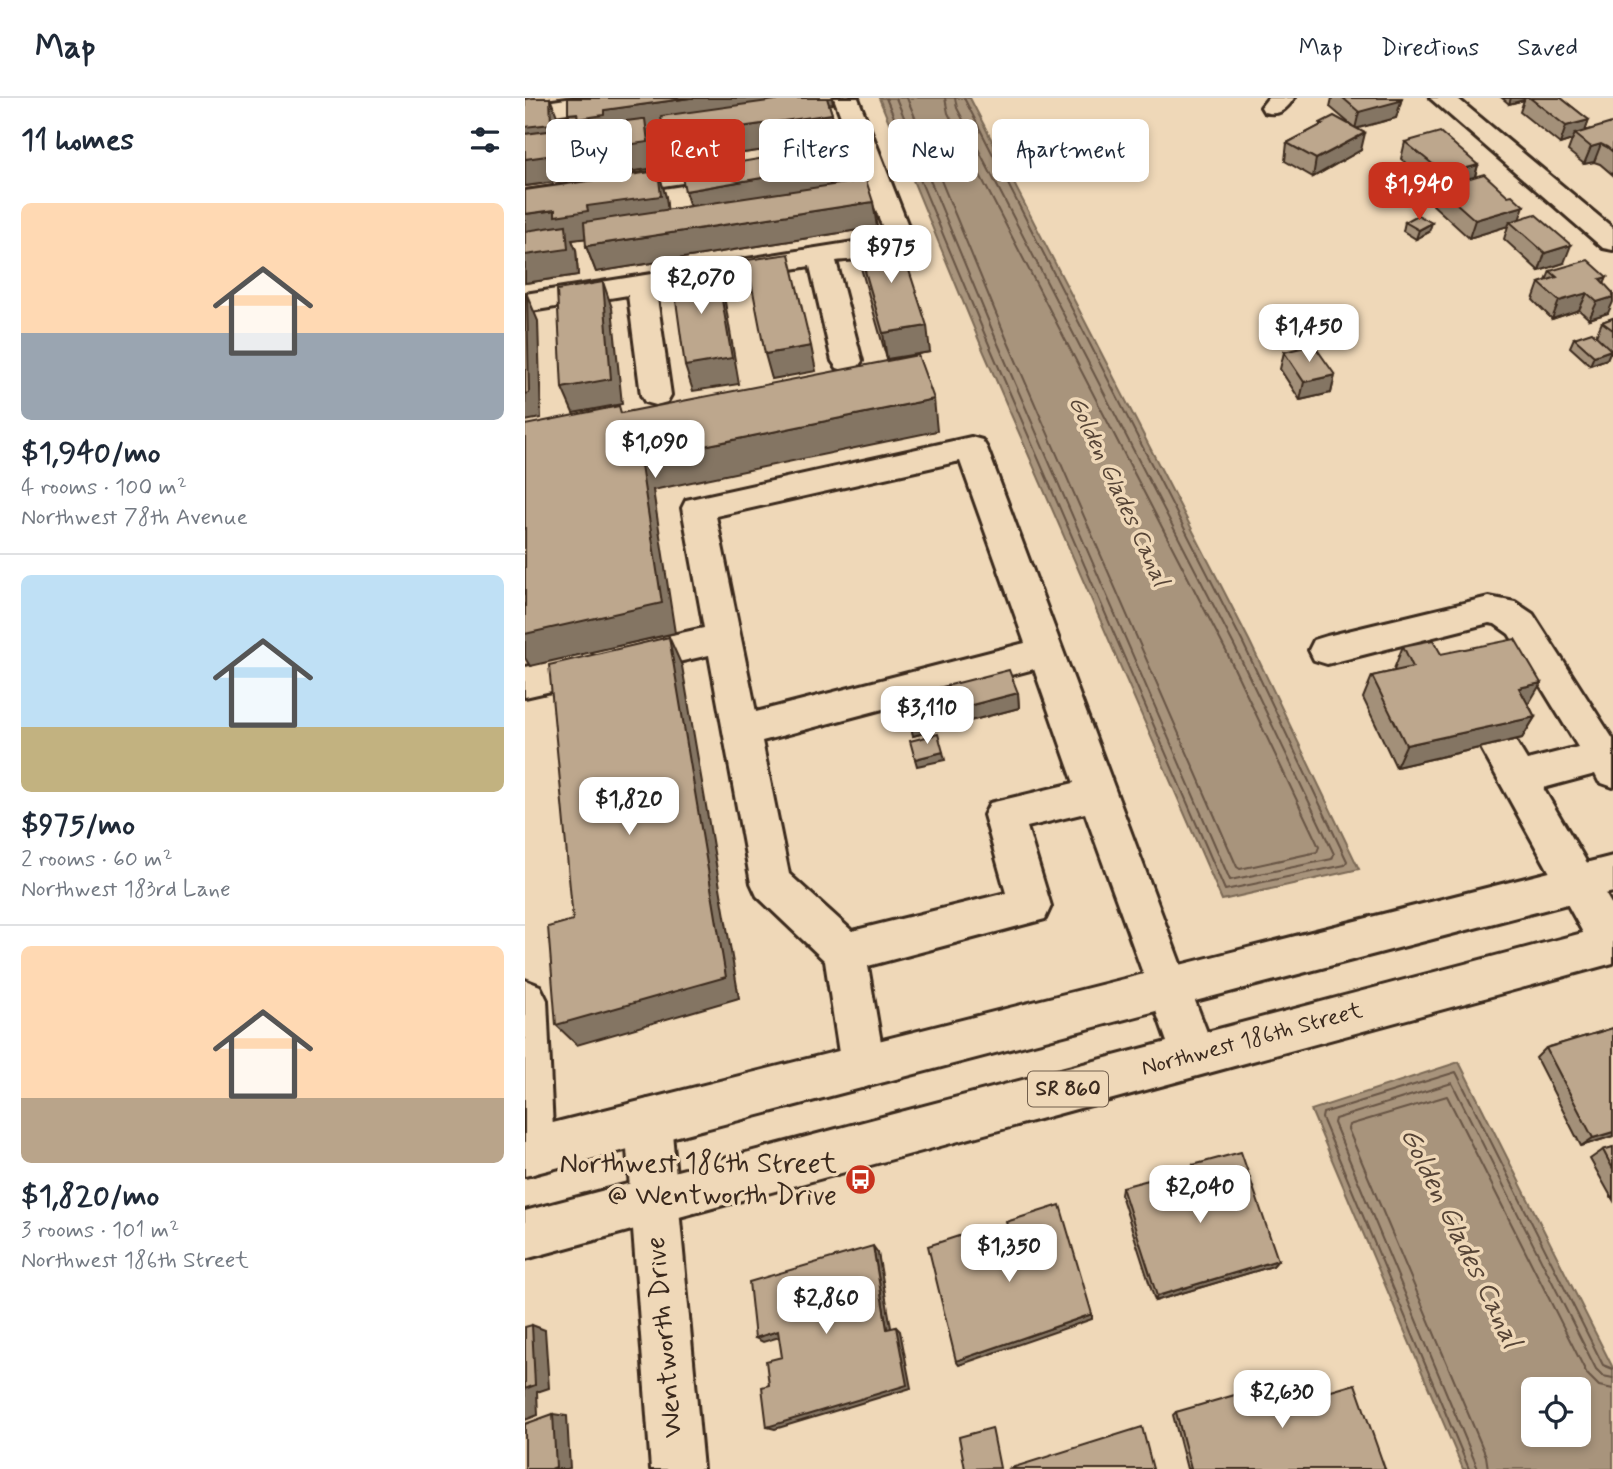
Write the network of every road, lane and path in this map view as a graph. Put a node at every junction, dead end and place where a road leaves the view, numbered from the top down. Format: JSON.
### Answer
{"nodes":[{"id":1,"x":625,"y":98,"type":"edge"},
{"id":2,"x":846,"y":98,"type":"edge"},
{"id":3,"x":1442,"y":98,"type":"edge"},
{"id":4,"x":539,"y":106,"type":"edge"},
{"id":5,"x":854,"y":119,"type":"edge"},
{"id":6,"x":757,"y":166,"type":"edge"},
{"id":7,"x":874,"y":171,"type":"edge"},
{"id":8,"x":525,"y":200,"type":"edge"},
{"id":9,"x":1613,"y":242,"type":"edge"},
{"id":10,"x":821,"y":255,"type":"junction"},
{"id":11,"x":641,"y":285,"type":"junction"},
{"id":12,"x":525,"y":303,"type":"edge"},
{"id":13,"x":847,"y":361,"type":"dead end"},
{"id":14,"x":656,"y":395,"type":"dead end"},
{"id":15,"x":723,"y":638,"type":"junction"},
{"id":16,"x":1327,"y":650,"type":"dead end"},
{"id":17,"x":1045,"y":652,"type":"junction"},
{"id":18,"x":525,"y":682,"type":"edge"},
{"id":19,"x":741,"y":731,"type":"junction"},
{"id":20,"x":1608,"y":763,"type":"edge"},
{"id":21,"x":1097,"y":794,"type":"junction"},
{"id":22,"x":1594,"y":879,"type":"edge"},
{"id":23,"x":1613,"y":944,"type":"edge"},
{"id":24,"x":845,"y":951,"type":"junction"},
{"id":25,"x":1168,"y":987,"type":"junction"},
{"id":26,"x":525,"y":1000,"type":"edge"},
{"id":27,"x":1193,"y":1056,"type":"junction"},
{"id":28,"x":863,"y":1066,"type":"junction"},
{"id":29,"x":648,"y":1122,"type":"junction"},
{"id":30,"x":528,"y":1153,"type":"edge"},
{"id":31,"x":655,"y":1200,"type":"junction"},
{"id":32,"x":525,"y":1235,"type":"edge"},
{"id":33,"x":677,"y":1469,"type":"edge"}],
"edges":[{"from":1,"to":4,"type":"street"},
{"from":2,"to":5,"type":"street"},
{"from":3,"to":9,"type":"street"},
{"from":6,"to":8,"type":"street"},
{"from":7,"to":10,"type":"street"},
{"from":10,"to":11,"type":"street"},
{"from":10,"to":13,"type":"street"},
{"from":11,"to":12,"type":"street"},
{"from":11,"to":14,"type":"street"},
{"from":15,"to":17,"type":"street"},
{"from":15,"to":18,"type":"street"},
{"from":15,"to":19,"type":"street"},
{"from":16,"to":20,"type":"street"},
{"from":17,"to":19,"type":"street"},
{"from":17,"to":21,"type":"street"},
{"from":19,"to":24,"type":"street"},
{"from":20,"to":22,"type":"street"},
{"from":21,"to":24,"type":"street"},
{"from":21,"to":25,"type":"street"},
{"from":22,"to":23,"type":"street"},
{"from":22,"to":25,"type":"street"},
{"from":23,"to":27,"type":"street","name":"Northwest 186th Street","number":"SR 860"},
{"from":24,"to":28,"type":"street"},
{"from":25,"to":27,"type":"street"},
{"from":25,"to":28,"type":"street"},
{"from":26,"to":30,"type":"street"},
{"from":27,"to":31,"type":"street","name":"Northwest 186th Street","number":"SR 860"},
{"from":28,"to":29,"type":"street"},
{"from":29,"to":30,"type":"street"},
{"from":29,"to":31,"type":"street","name":"Wentworth Drive"},
{"from":31,"to":32,"type":"street","name":"Northwest 186th Street","number":"SR 860"},
{"from":31,"to":33,"type":"street","name":"Wentworth Drive"}]}
